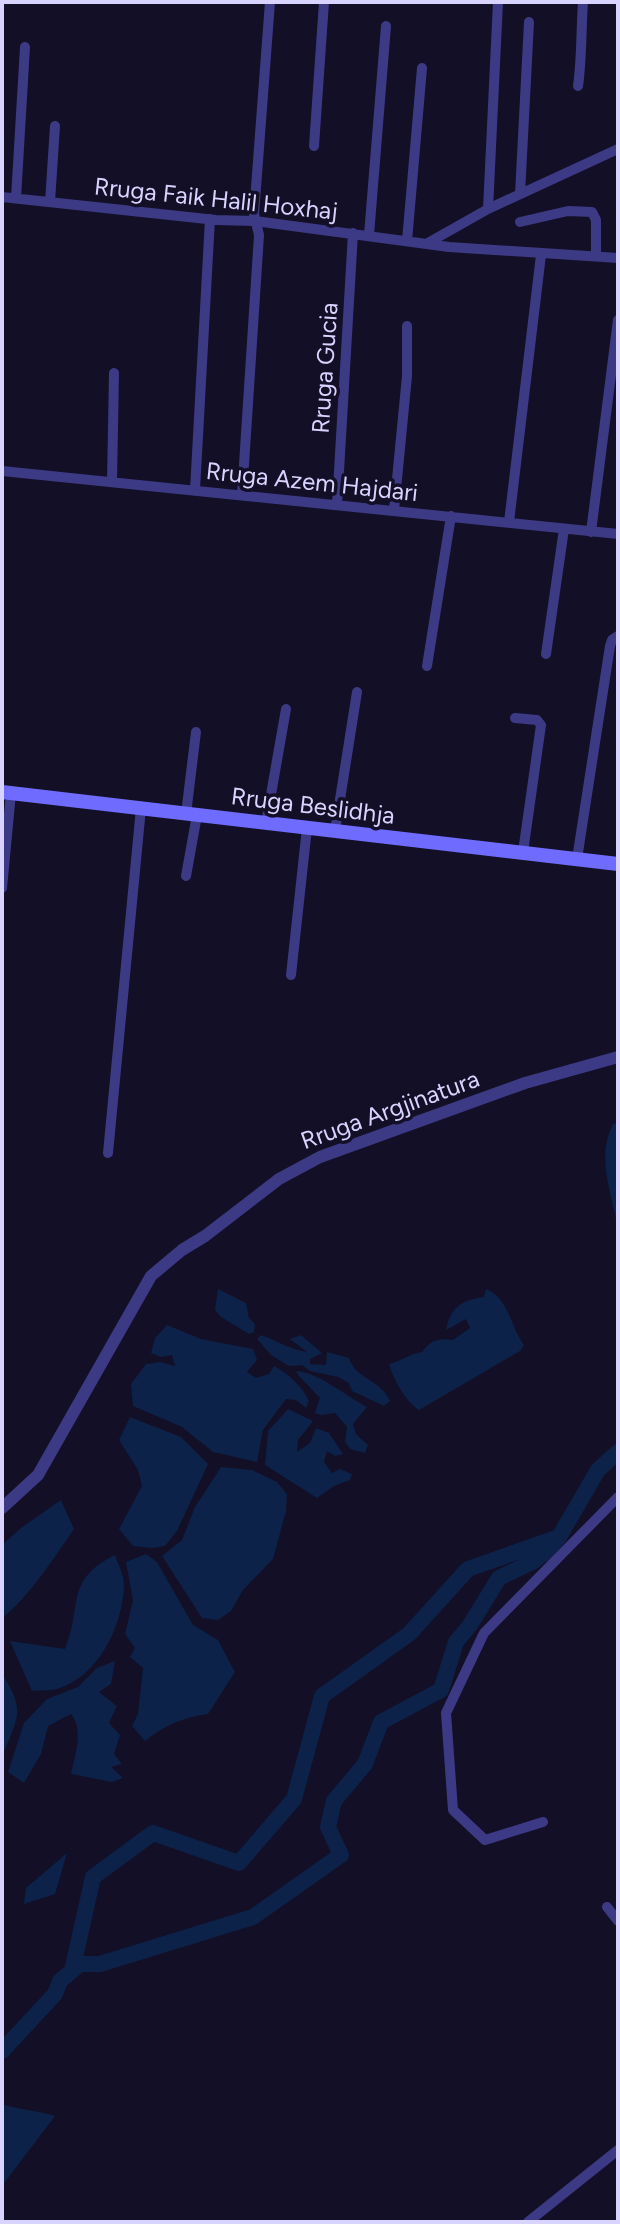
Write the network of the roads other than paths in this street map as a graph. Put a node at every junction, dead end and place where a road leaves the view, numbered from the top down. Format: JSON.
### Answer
{"nodes":[{"id":1,"x":270,"y":2,"type":"edge"},
{"id":2,"x":324,"y":2,"type":"edge"},
{"id":3,"x":498,"y":2,"type":"edge"},
{"id":4,"x":583,"y":2,"type":"edge"},
{"id":5,"x":529,"y":22,"type":"dead end"},
{"id":6,"x":386,"y":26,"type":"dead end"},
{"id":7,"x":25,"y":47,"type":"dead end"},
{"id":8,"x":422,"y":68,"type":"dead end"},
{"id":9,"x":578,"y":86,"type":"dead end"},
{"id":10,"x":55,"y":126,"type":"dead end"},
{"id":11,"x":314,"y":146,"type":"dead end"},
{"id":12,"x":618,"y":149,"type":"edge"},
{"id":13,"x":520,"y":194,"type":"junction"},
{"id":14,"x":2,"y":197,"type":"edge"},
{"id":15,"x":16,"y":198,"type":"junction"},
{"id":16,"x":50,"y":202,"type":"junction"},
{"id":17,"x":488,"y":209,"type":"junction"},
{"id":18,"x":210,"y":219,"type":"junction"},
{"id":19,"x":255,"y":221,"type":"junction"},
{"id":20,"x":520,"y":222,"type":"dead end"},
{"id":21,"x":353,"y":233,"type":"junction"},
{"id":22,"x":369,"y":235,"type":"junction"},
{"id":23,"x":407,"y":241,"type":"junction"},
{"id":24,"x":426,"y":244,"type":"junction"},
{"id":25,"x":541,"y":255,"type":"junction"},
{"id":26,"x":596,"y":256,"type":"junction"},
{"id":27,"x":618,"y":258,"type":"edge"},
{"id":28,"x":618,"y":320,"type":"edge"},
{"id":29,"x":407,"y":326,"type":"dead end"},
{"id":30,"x":114,"y":373,"type":"dead end"},
{"id":31,"x":2,"y":471,"type":"edge"},
{"id":32,"x":112,"y":482,"type":"junction"},
{"id":33,"x":195,"y":490,"type":"junction"},
{"id":34,"x":242,"y":495,"type":"junction"},
{"id":35,"x":337,"y":505,"type":"junction"},
{"id":36,"x":394,"y":510,"type":"junction"},
{"id":37,"x":451,"y":516,"type":"junction"},
{"id":38,"x":509,"y":522,"type":"junction"},
{"id":39,"x":564,"y":529,"type":"junction"},
{"id":40,"x":591,"y":532,"type":"junction"},
{"id":41,"x":618,"y":534,"type":"edge"},
{"id":42,"x":618,"y":636,"type":"edge"},
{"id":43,"x":546,"y":654,"type":"dead end"},
{"id":44,"x":427,"y":666,"type":"dead end"},
{"id":45,"x":357,"y":692,"type":"dead end"},
{"id":46,"x":286,"y":709,"type":"dead end"},
{"id":47,"x":515,"y":718,"type":"dead end"},
{"id":48,"x":196,"y":732,"type":"dead end"},
{"id":49,"x":7,"y":793,"type":"edge"},
{"id":50,"x":141,"y":808,"type":"junction"},
{"id":51,"x":191,"y":814,"type":"junction"},
{"id":52,"x":266,"y":823,"type":"junction"},
{"id":53,"x":307,"y":828,"type":"junction"},
{"id":54,"x":335,"y":831,"type":"junction"},
{"id":55,"x":523,"y":852,"type":"junction"},
{"id":56,"x":577,"y":859,"type":"junction"},
{"id":57,"x":618,"y":864,"type":"edge"},
{"id":58,"x":186,"y":876,"type":"dead end"},
{"id":59,"x":2,"y":888,"type":"edge"},
{"id":60,"x":291,"y":975,"type":"dead end"},
{"id":61,"x":618,"y":1057,"type":"edge"},
{"id":62,"x":108,"y":1153,"type":"dead end"},
{"id":63,"x":618,"y":1497,"type":"edge"},
{"id":64,"x":2,"y":1508,"type":"edge"},
{"id":65,"x":543,"y":1822,"type":"dead end"},
{"id":66,"x":607,"y":1907,"type":"dead end"},
{"id":67,"x":618,"y":1921,"type":"edge"},
{"id":68,"x":618,"y":2150,"type":"edge"},
{"id":69,"x":528,"y":2222,"type":"edge"}],
"edges":[{"from":1,"to":19,"type":"street"},
{"from":2,"to":11,"type":"street"},
{"from":3,"to":17,"type":"street"},
{"from":4,"to":9,"type":"street"},
{"from":5,"to":13,"type":"street"},
{"from":6,"to":22,"type":"street"},
{"from":7,"to":15,"type":"street"},
{"from":8,"to":23,"type":"street"},
{"from":10,"to":16,"type":"street"},
{"from":12,"to":13,"type":"street"},
{"from":13,"to":17,"type":"street"},
{"from":14,"to":15,"type":"street","name":"Rruga Faik Halil Hoxhaj"},
{"from":15,"to":16,"type":"street","name":"Rruga Faik Halil Hoxhaj"},
{"from":16,"to":18,"type":"street","name":"Rruga Faik Halil Hoxhaj"},
{"from":17,"to":24,"type":"street"},
{"from":18,"to":19,"type":"street","name":"Rruga Faik Halil Hoxhaj"},
{"from":18,"to":33,"type":"street"},
{"from":19,"to":21,"type":"street","name":"Rruga Faik Halil Hoxhaj"},
{"from":19,"to":34,"type":"street"},
{"from":20,"to":26,"type":"street"},
{"from":21,"to":22,"type":"street","name":"Rruga Faik Halil Hoxhaj"},
{"from":21,"to":35,"type":"street","name":"Rruga Gucia"},
{"from":22,"to":23,"type":"street","name":"Rruga Faik Halil Hoxhaj"},
{"from":23,"to":24,"type":"street","name":"Rruga Faik Halil Hoxhaj"},
{"from":24,"to":25,"type":"street","name":"Rruga Faik Halil Hoxhaj"},
{"from":25,"to":26,"type":"street","name":"Rruga Faik Halil Hoxhaj"},
{"from":25,"to":38,"type":"street"},
{"from":26,"to":27,"type":"street","name":"Rruga Faik Halil Hoxhaj"},
{"from":28,"to":40,"type":"street"},
{"from":29,"to":36,"type":"street"},
{"from":30,"to":32,"type":"street"},
{"from":31,"to":32,"type":"street","name":"Rruga Azem Hajdari"},
{"from":32,"to":33,"type":"street","name":"Rruga Azem Hajdari"},
{"from":33,"to":34,"type":"street","name":"Rruga Azem Hajdari"},
{"from":34,"to":35,"type":"street","name":"Rruga Azem Hajdari"},
{"from":35,"to":36,"type":"street","name":"Rruga Azem Hajdari"},
{"from":36,"to":37,"type":"street","name":"Rruga Azem Hajdari"},
{"from":37,"to":38,"type":"street","name":"Rruga Azem Hajdari"},
{"from":37,"to":44,"type":"street"},
{"from":38,"to":39,"type":"street","name":"Rruga Azem Hajdari"},
{"from":39,"to":40,"type":"street","name":"Rruga Azem Hajdari"},
{"from":39,"to":43,"type":"street"},
{"from":40,"to":41,"type":"street","name":"Rruga Azem Hajdari"},
{"from":42,"to":56,"type":"street"},
{"from":45,"to":54,"type":"street"},
{"from":46,"to":52,"type":"street"},
{"from":47,"to":55,"type":"street"},
{"from":48,"to":51,"type":"street"},
{"from":49,"to":50,"type":"main road","name":"Rruga Beslidhja"},
{"from":49,"to":59,"type":"street"},
{"from":50,"to":51,"type":"main road","name":"Rruga Beslidhja"},
{"from":50,"to":62,"type":"street"},
{"from":51,"to":52,"type":"main road","name":"Rruga Beslidhja"},
{"from":51,"to":58,"type":"street"},
{"from":52,"to":53,"type":"main road","name":"Rruga Beslidhja"},
{"from":53,"to":54,"type":"main road","name":"Rruga Beslidhja"},
{"from":53,"to":60,"type":"street"},
{"from":54,"to":55,"type":"main road","name":"Rruga Beslidhja"},
{"from":55,"to":56,"type":"main road","name":"Rruga Beslidhja"},
{"from":56,"to":57,"type":"main road","name":"Rruga Beslidhja"},
{"from":61,"to":64,"type":"street","name":"Rruga Argjinatura"},
{"from":63,"to":65,"type":"street"},
{"from":66,"to":67,"type":"street"},
{"from":68,"to":69,"type":"street"}]}
